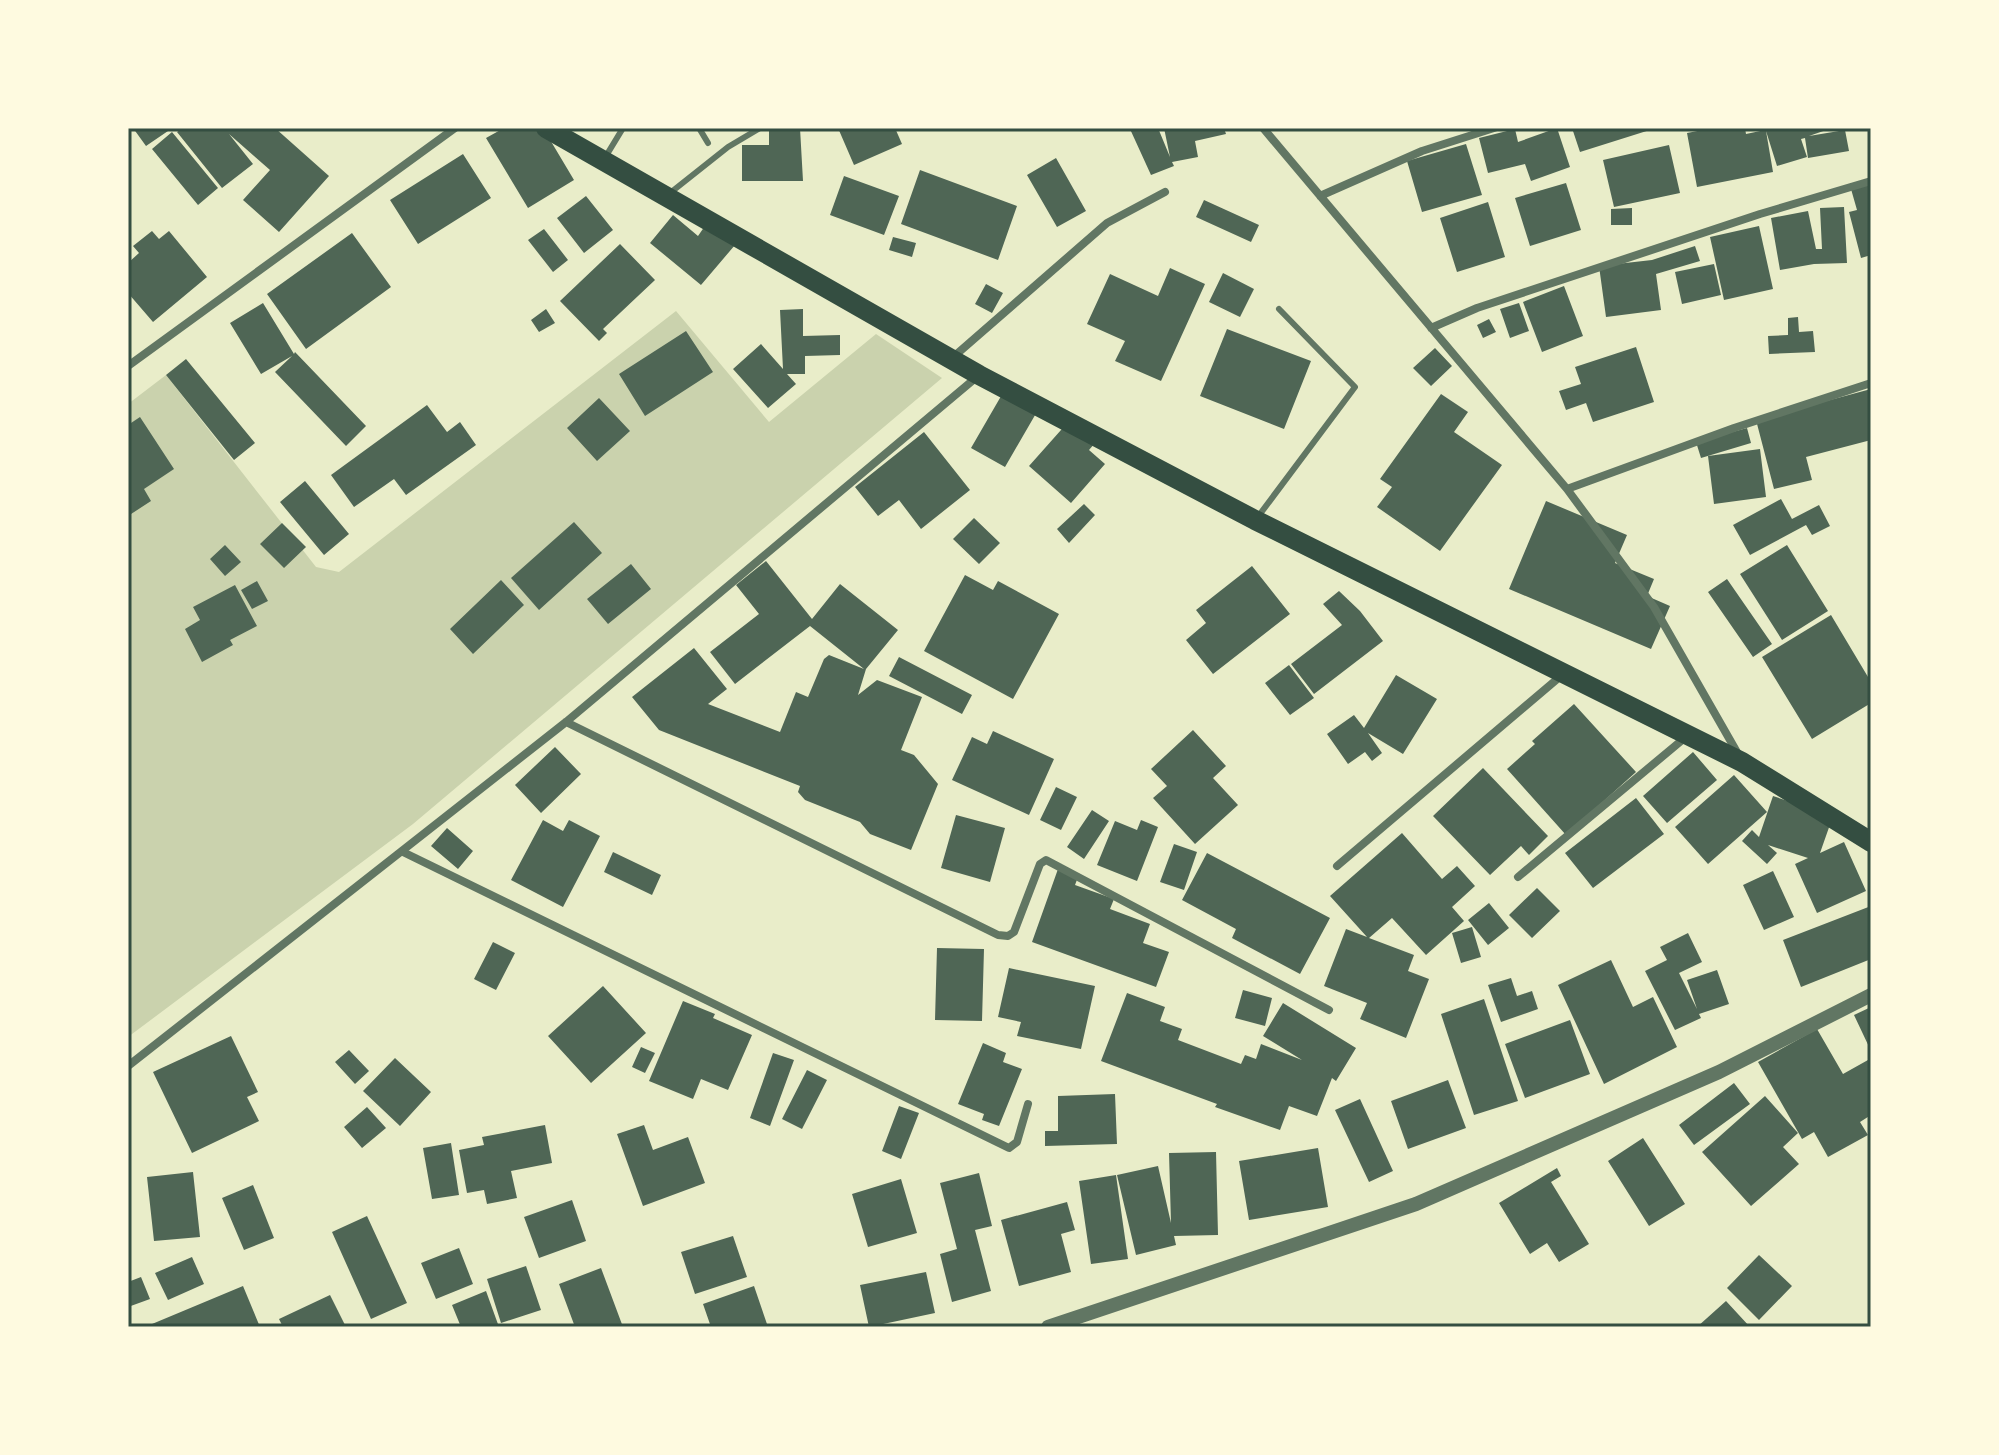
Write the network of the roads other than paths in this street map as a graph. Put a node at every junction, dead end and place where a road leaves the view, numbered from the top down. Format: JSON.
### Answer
{"nodes":[{"id":1,"x":455,"y":128,"type":"edge"},
{"id":2,"x":546,"y":128,"type":"edge"},
{"id":3,"x":623,"y":128,"type":"edge"},
{"id":4,"x":699,"y":128,"type":"edge"},
{"id":5,"x":760,"y":128,"type":"edge"},
{"id":6,"x":1263,"y":128,"type":"edge"},
{"id":7,"x":1494,"y":128,"type":"edge"},
{"id":8,"x":708,"y":143,"type":"dead end"},
{"id":9,"x":604,"y":160,"type":"junction"},
{"id":10,"x":1871,"y":181,"type":"edge"},
{"id":11,"x":1165,"y":192,"type":"dead end"},
{"id":12,"x":667,"y":196,"type":"junction"},
{"id":13,"x":1320,"y":196,"type":"junction"},
{"id":14,"x":1279,"y":309,"type":"dead end"},
{"id":15,"x":1431,"y":328,"type":"junction"},
{"id":16,"x":951,"y":360,"type":"junction"},
{"id":17,"x":128,"y":366,"type":"edge"},
{"id":18,"x":979,"y":375,"type":"junction"},
{"id":19,"x":1871,"y":383,"type":"edge"},
{"id":20,"x":1567,"y":489,"type":"junction"},
{"id":21,"x":1255,"y":520,"type":"junction"},
{"id":22,"x":1564,"y":673,"type":"junction"},
{"id":23,"x":566,"y":722,"type":"junction"},
{"id":24,"x":1688,"y":735,"type":"junction"},
{"id":25,"x":1742,"y":762,"type":"junction"},
{"id":26,"x":1871,"y":842,"type":"edge"},
{"id":27,"x":403,"y":852,"type":"junction"},
{"id":28,"x":1337,"y":866,"type":"dead end"},
{"id":29,"x":1518,"y":877,"type":"dead end"},
{"id":30,"x":1871,"y":995,"type":"edge"},
{"id":31,"x":1329,"y":1010,"type":"dead end"},
{"id":32,"x":128,"y":1066,"type":"edge"},
{"id":33,"x":1028,"y":1104,"type":"dead end"},
{"id":34,"x":1048,"y":1327,"type":"edge"}],
"edges":[{"from":1,"to":17,"type":"street"},
{"from":2,"to":9,"type":"main road"},
{"from":3,"to":9,"type":"lane"},
{"from":4,"to":8,"type":"lane"},
{"from":5,"to":12,"type":"lane"},
{"from":6,"to":13,"type":"street"},
{"from":7,"to":13,"type":"street"},
{"from":9,"to":12,"type":"main road"},
{"from":10,"to":15,"type":"street"},
{"from":11,"to":16,"type":"street"},
{"from":12,"to":16,"type":"main road"},
{"from":13,"to":15,"type":"street"},
{"from":14,"to":21,"type":"lane"},
{"from":15,"to":20,"type":"street"},
{"from":16,"to":18,"type":"main road"},
{"from":18,"to":21,"type":"main road"},
{"from":18,"to":23,"type":"street"},
{"from":19,"to":20,"type":"street"},
{"from":20,"to":25,"type":"street"},
{"from":21,"to":22,"type":"main road"},
{"from":22,"to":24,"type":"main road"},
{"from":22,"to":28,"type":"street"},
{"from":23,"to":27,"type":"street"},
{"from":23,"to":31,"type":"street"},
{"from":24,"to":25,"type":"main road"},
{"from":24,"to":29,"type":"street"},
{"from":25,"to":26,"type":"main road"},
{"from":27,"to":32,"type":"street"},
{"from":27,"to":33,"type":"street"},
{"from":30,"to":34,"type":"street"}]}
